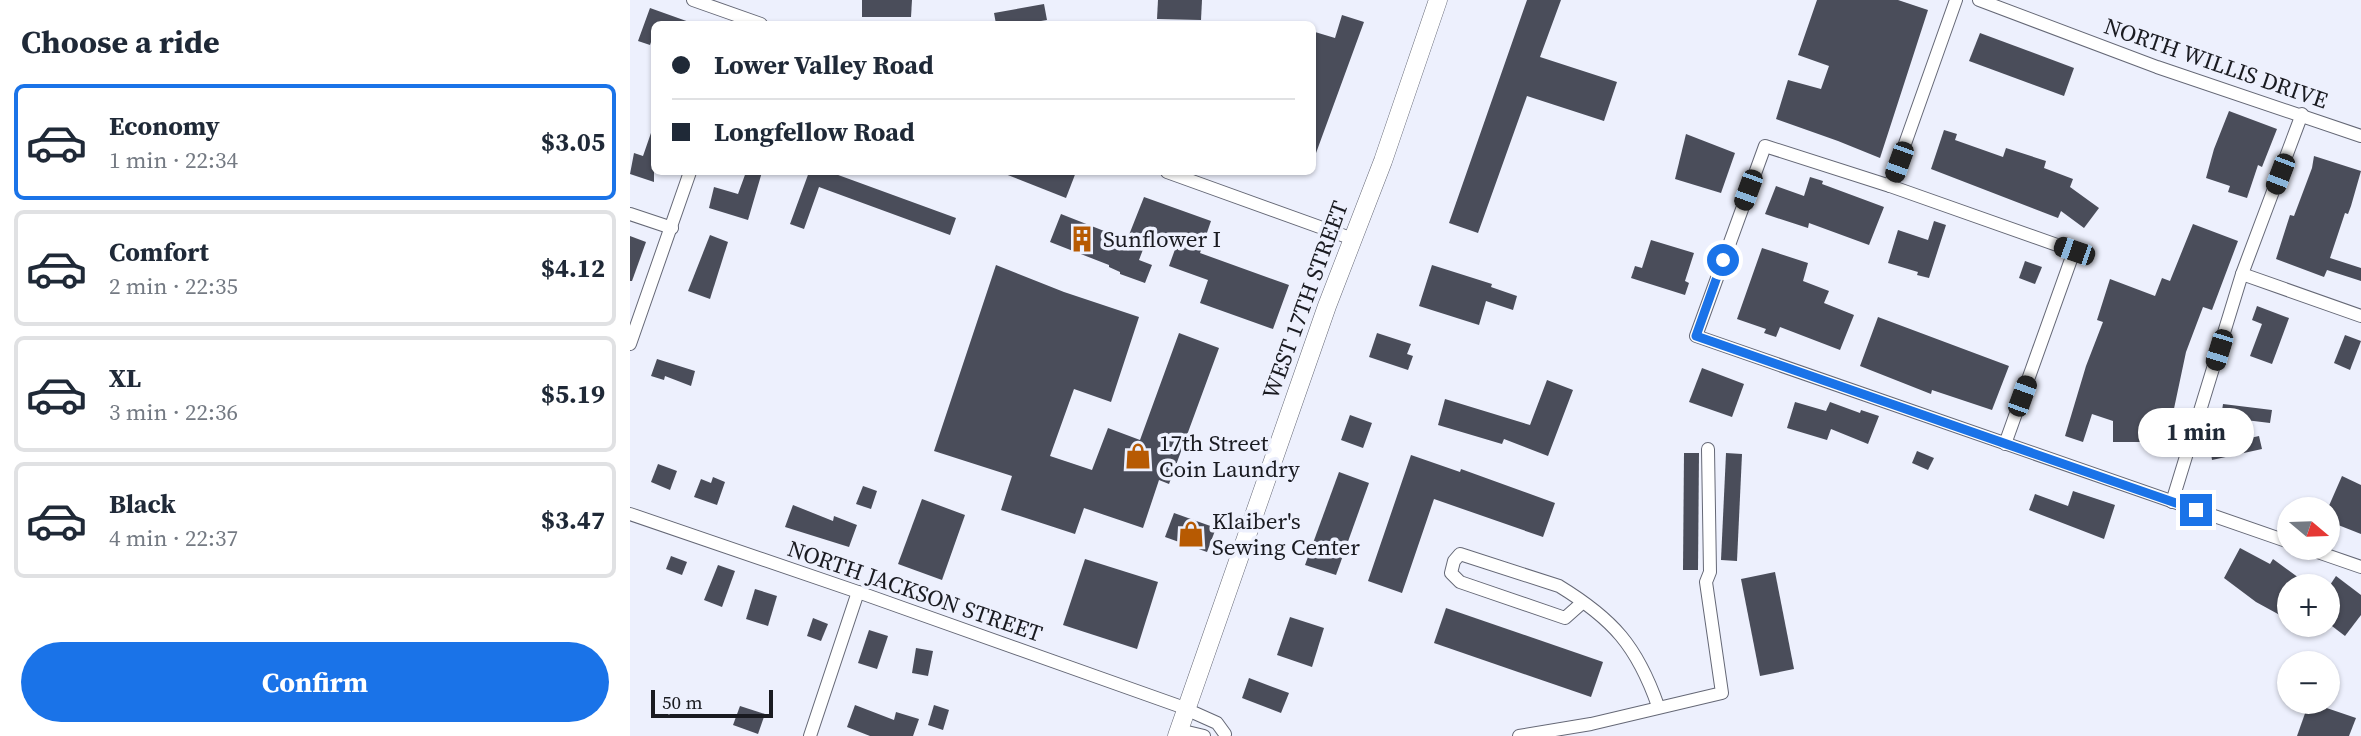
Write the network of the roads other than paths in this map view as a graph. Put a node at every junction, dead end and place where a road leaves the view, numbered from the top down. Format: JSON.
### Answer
{"nodes":[{"id":1,"x":692,"y":0,"type":"edge"},
{"id":2,"x":1438,"y":0,"type":"edge"},
{"id":3,"x":1956,"y":0,"type":"edge"},
{"id":4,"x":1979,"y":0,"type":"edge"},
{"id":5,"x":738,"y":20,"type":"edge"},
{"id":6,"x":2302,"y":114,"type":"junction"},
{"id":7,"x":2361,"y":135,"type":"edge"},
{"id":8,"x":689,"y":175,"type":"edge"},
{"id":9,"x":1175,"y":175,"type":"edge"},
{"id":10,"x":1890,"y":186,"type":"junction"},
{"id":11,"x":630,"y":214,"type":"edge"},
{"id":12,"x":672,"y":228,"type":"junction"},
{"id":13,"x":1353,"y":239,"type":"junction"},
{"id":14,"x":2242,"y":274,"type":"junction"},
{"id":15,"x":2361,"y":316,"type":"edge"},
{"id":16,"x":630,"y":344,"type":"edge"},
{"id":17,"x":2005,"y":444,"type":"junction"},
{"id":18,"x":1708,"y":449,"type":"dead end"},
{"id":19,"x":2172,"y":502,"type":"junction"},
{"id":20,"x":630,"y":514,"type":"edge"},
{"id":21,"x":2277,"y":538,"type":"edge"},
{"id":22,"x":2340,"y":560,"type":"edge"},
{"id":23,"x":2361,"y":567,"type":"edge"},
{"id":24,"x":858,"y":592,"type":"junction"},
{"id":25,"x":1583,"y":603,"type":"junction"},
{"id":26,"x":1658,"y":706,"type":"junction"},
{"id":27,"x":1186,"y":709,"type":"junction"},
{"id":28,"x":1178,"y":733,"type":"edge"},
{"id":29,"x":1549,"y":734,"type":"edge"},
{"id":30,"x":1222,"y":735,"type":"edge"},
{"id":31,"x":810,"y":736,"type":"edge"},
{"id":32,"x":1204,"y":736,"type":"edge"},
{"id":33,"x":1238,"y":736,"type":"edge"},
{"id":34,"x":1519,"y":736,"type":"edge"}],
"edges":[{"from":1,"to":5,"type":"street"},
{"from":2,"to":13,"type":"main road","name":"WEST 17TH STREET"},
{"from":3,"to":10,"type":"street"},
{"from":4,"to":6,"type":"street","name":"NORTH WILLIS DRIVE"},
{"from":6,"to":7,"type":"street","name":"NORTH WILLIS DRIVE"},
{"from":6,"to":14,"type":"street"},
{"from":8,"to":12,"type":"street"},
{"from":9,"to":13,"type":"street"},
{"from":10,"to":17,"type":"street"},
{"from":10,"to":17,"type":"street"},
{"from":11,"to":12,"type":"street"},
{"from":12,"to":16,"type":"street"},
{"from":13,"to":27,"type":"main road","name":"WEST 17TH STREET"},
{"from":14,"to":15,"type":"street"},
{"from":14,"to":19,"type":"street"},
{"from":17,"to":19,"type":"street"},
{"from":18,"to":26,"type":"street"},
{"from":19,"to":21,"type":"street"},
{"from":20,"to":24,"type":"street","name":"NORTH JACKSON STREET"},
{"from":22,"to":23,"type":"street"},
{"from":24,"to":27,"type":"street","name":"NORTH JACKSON STREET"},
{"from":24,"to":31,"type":"street"},
{"from":25,"to":25,"type":"street"},
{"from":25,"to":26,"type":"street"},
{"from":26,"to":29,"type":"street"},
{"from":27,"to":28,"type":"main road","name":"WEST 17TH STREET"},
{"from":27,"to":30,"type":"street","name":"NORTH JACKSON STREET"},
{"from":28,"to":32,"type":"street"},
{"from":29,"to":34,"type":"street"},
{"from":30,"to":33,"type":"street"}]}
